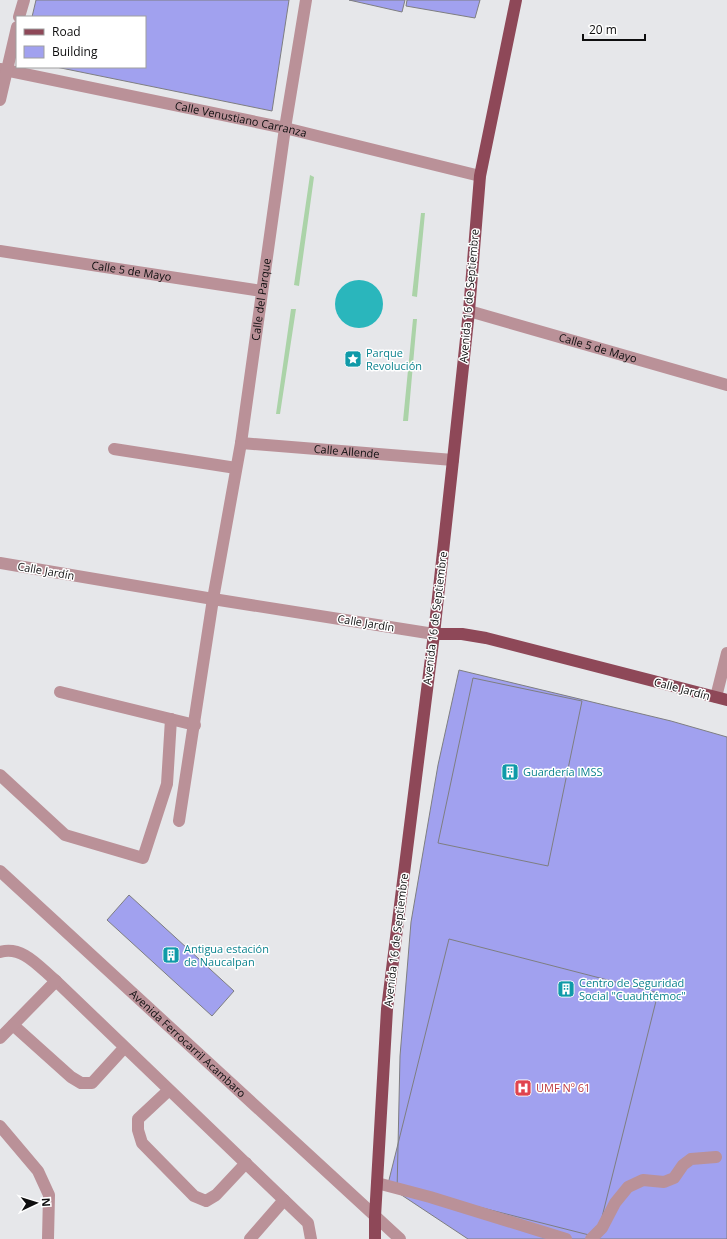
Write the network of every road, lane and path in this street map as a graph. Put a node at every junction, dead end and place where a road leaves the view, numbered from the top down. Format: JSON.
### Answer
{"nodes":[{"id":1,"x":24,"y":0,"type":"edge"},
{"id":2,"x":306,"y":0,"type":"edge"},
{"id":3,"x":516,"y":0,"type":"edge"},
{"id":4,"x":20,"y":16,"type":"edge"},
{"id":5,"x":16,"y":31,"type":"edge"},
{"id":6,"x":3,"y":70,"type":"edge"},
{"id":7,"x":0,"y":100,"type":"edge"},
{"id":8,"x":285,"y":128,"type":"junction"},
{"id":9,"x":480,"y":176,"type":"junction"},
{"id":10,"x":0,"y":252,"type":"edge"},
{"id":11,"x":262,"y":292,"type":"junction"},
{"id":12,"x":469,"y":311,"type":"junction"},
{"id":13,"x":727,"y":385,"type":"edge"},
{"id":14,"x":241,"y":443,"type":"junction"},
{"id":15,"x":114,"y":449,"type":"dead end"},
{"id":16,"x":453,"y":460,"type":"junction"},
{"id":17,"x":236,"y":468,"type":"junction"},
{"id":18,"x":0,"y":563,"type":"edge"},
{"id":19,"x":213,"y":599,"type":"junction"},
{"id":20,"x":434,"y":634,"type":"junction"},
{"id":21,"x":727,"y":653,"type":"edge"},
{"id":22,"x":60,"y":692,"type":"dead end"},
{"id":23,"x":721,"y":699,"type":"edge"},
{"id":24,"x":171,"y":719,"type":"junction"},
{"id":25,"x":195,"y":725,"type":"junction"},
{"id":26,"x":0,"y":775,"type":"edge"},
{"id":27,"x":179,"y":821,"type":"dead end"},
{"id":28,"x":0,"y":871,"type":"edge"},
{"id":29,"x":0,"y":952,"type":"edge"},
{"id":30,"x":56,"y":981,"type":"junction"},
{"id":31,"x":13,"y":1025,"type":"junction"},
{"id":32,"x":0,"y":1038,"type":"edge"},
{"id":33,"x":124,"y":1048,"type":"junction"},
{"id":34,"x":169,"y":1090,"type":"junction"},
{"id":35,"x":0,"y":1126,"type":"edge"},
{"id":36,"x":716,"y":1157,"type":"dead end"},
{"id":37,"x":246,"y":1163,"type":"junction"},
{"id":38,"x":378,"y":1183,"type":"junction"},
{"id":39,"x":284,"y":1200,"type":"junction"},
{"id":40,"x":375,"y":1217,"type":"junction"},
{"id":41,"x":48,"y":1239,"type":"edge"},
{"id":42,"x":250,"y":1239,"type":"edge"},
{"id":43,"x":311,"y":1239,"type":"edge"},
{"id":44,"x":375,"y":1239,"type":"edge"},
{"id":45,"x":400,"y":1239,"type":"edge"},
{"id":46,"x":566,"y":1239,"type":"edge"},
{"id":47,"x":591,"y":1239,"type":"edge"}],
"edges":[{"from":1,"to":4,"type":"street"},
{"from":2,"to":8,"type":"street","name":"Calle del Parque"},
{"from":3,"to":9,"type":"main road","name":"Avenida 16 de Septiembre"},
{"from":5,"to":6,"type":"street"},
{"from":6,"to":7,"type":"street"},
{"from":6,"to":8,"type":"street","name":"Calle Venustiano Carranza"},
{"from":8,"to":9,"type":"street","name":"Calle Venustiano Carranza"},
{"from":8,"to":11,"type":"street","name":"Calle del Parque"},
{"from":9,"to":12,"type":"main road","name":"Avenida 16 de Septiembre"},
{"from":10,"to":11,"type":"street","name":"Calle 5 de Mayo"},
{"from":11,"to":14,"type":"street","name":"Calle del Parque"},
{"from":12,"to":13,"type":"street","name":"Calle 5 de Mayo"},
{"from":12,"to":16,"type":"main road","name":"Avenida 16 de Septiembre"},
{"from":14,"to":16,"type":"street","name":"Calle Allende"},
{"from":14,"to":17,"type":"street","name":"Calle del Parque"},
{"from":15,"to":17,"type":"street"},
{"from":16,"to":20,"type":"main road","name":"Avenida 16 de Septiembre"},
{"from":17,"to":19,"type":"street","name":"Calle del Parque"},
{"from":18,"to":19,"type":"street","name":"Calle Jardín"},
{"from":19,"to":20,"type":"street","name":"Calle Jardín"},
{"from":19,"to":25,"type":"street","name":"Calle del Parque"},
{"from":20,"to":23,"type":"main road","name":"Calle Jardín"},
{"from":20,"to":38,"type":"main road","name":"Avenida 16 de Septiembre"},
{"from":21,"to":23,"type":"street"},
{"from":22,"to":24,"type":"street"},
{"from":24,"to":25,"type":"street"},
{"from":24,"to":26,"type":"street"},
{"from":25,"to":27,"type":"street","name":"Calle del Parque"},
{"from":28,"to":40,"type":"street","name":"Avenida Ferrocarril Acambaro"},
{"from":29,"to":30,"type":"street"},
{"from":30,"to":31,"type":"street"},
{"from":30,"to":33,"type":"street"},
{"from":31,"to":32,"type":"street"},
{"from":31,"to":33,"type":"street"},
{"from":33,"to":34,"type":"street"},
{"from":34,"to":37,"type":"street"},
{"from":34,"to":37,"type":"street"},
{"from":35,"to":41,"type":"street"},
{"from":36,"to":47,"type":"street"},
{"from":37,"to":39,"type":"street"},
{"from":38,"to":40,"type":"main road","name":"Avenida 16 de Septiembre"},
{"from":38,"to":46,"type":"street"},
{"from":39,"to":42,"type":"street"},
{"from":39,"to":43,"type":"street"},
{"from":40,"to":44,"type":"main road","name":"Avenida 16 de Septiembre"},
{"from":40,"to":45,"type":"street","name":"Avenida Ferrocarril Acambaro"}]}
